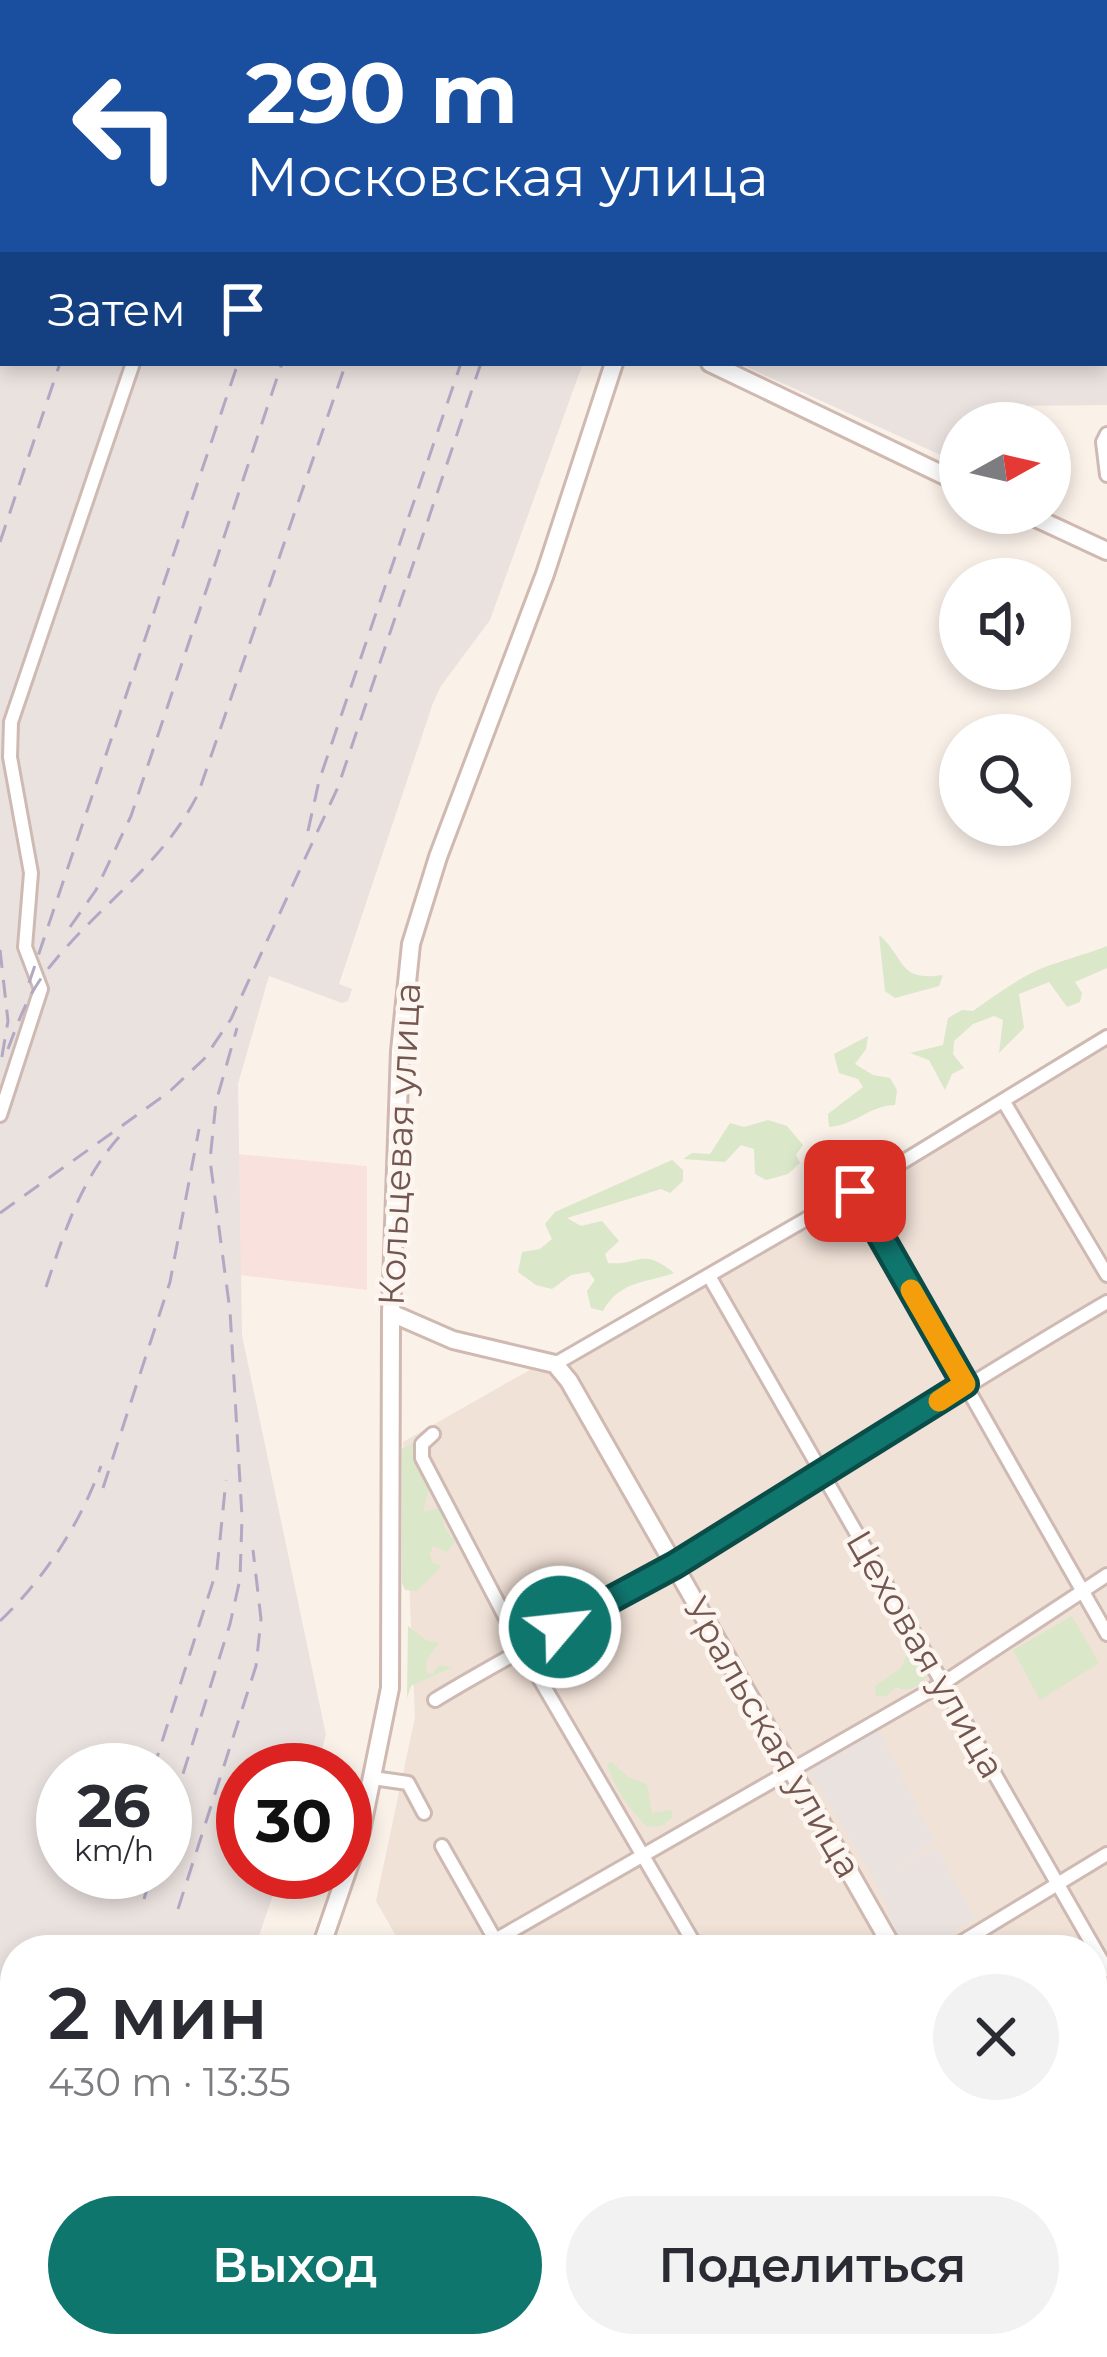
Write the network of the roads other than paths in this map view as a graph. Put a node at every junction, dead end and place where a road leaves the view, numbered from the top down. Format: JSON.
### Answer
{"nodes":[{"id":1,"x":132,"y":366,"type":"edge"},
{"id":2,"x":613,"y":366,"type":"edge"},
{"id":3,"x":716,"y":366,"type":"edge"},
{"id":4,"x":1107,"y":434,"type":"edge"},
{"id":5,"x":939,"y":473,"type":"edge"},
{"id":6,"x":1107,"y":475,"type":"edge"},
{"id":7,"x":1070,"y":534,"type":"edge"},
{"id":8,"x":1107,"y":551,"type":"edge"},
{"id":9,"x":1107,"y":1037,"type":"edge"},
{"id":10,"x":1004,"y":1102,"type":"junction"},
{"id":11,"x":0,"y":1115,"type":"edge"},
{"id":12,"x":855,"y":1191,"type":"junction"},
{"id":13,"x":1107,"y":1275,"type":"edge"},
{"id":14,"x":709,"y":1276,"type":"junction"},
{"id":15,"x":1107,"y":1302,"type":"edge"},
{"id":16,"x":391,"y":1313,"type":"junction"},
{"id":17,"x":555,"y":1364,"type":"junction"},
{"id":18,"x":965,"y":1384,"type":"junction"},
{"id":19,"x":434,"y":1434,"type":"dead end"},
{"id":20,"x":823,"y":1474,"type":"junction"},
{"id":21,"x":675,"y":1565,"type":"junction"},
{"id":22,"x":1107,"y":1575,"type":"edge"},
{"id":23,"x":1081,"y":1590,"type":"junction"},
{"id":24,"x":1107,"y":1634,"type":"edge"},
{"id":25,"x":521,"y":1647,"type":"junction"},
{"id":26,"x":945,"y":1682,"type":"junction"},
{"id":27,"x":435,"y":1700,"type":"dead end"},
{"id":28,"x":793,"y":1767,"type":"junction"},
{"id":29,"x":374,"y":1778,"type":"junction"},
{"id":30,"x":424,"y":1813,"type":"dead end"},
{"id":31,"x":442,"y":1846,"type":"dead end"},
{"id":32,"x":640,"y":1853,"type":"junction"},
{"id":33,"x":1107,"y":1854,"type":"edge"},
{"id":34,"x":1057,"y":1886,"type":"junction"},
{"id":35,"x":325,"y":1935,"type":"edge"},
{"id":36,"x":492,"y":1935,"type":"edge"},
{"id":37,"x":513,"y":1935,"type":"edge"},
{"id":38,"x":689,"y":1935,"type":"edge"},
{"id":39,"x":886,"y":1935,"type":"edge"},
{"id":40,"x":974,"y":1935,"type":"edge"},
{"id":41,"x":1086,"y":1935,"type":"edge"}],
"edges":[{"from":1,"to":11,"type":"street"},
{"from":2,"to":16,"type":"street","name":"Кольцевая улица"},
{"from":3,"to":5,"type":"street"},
{"from":4,"to":6,"type":"street"},
{"from":7,"to":8,"type":"street"},
{"from":9,"to":10,"type":"street"},
{"from":10,"to":12,"type":"street"},
{"from":10,"to":13,"type":"street"},
{"from":12,"to":14,"type":"street"},
{"from":12,"to":18,"type":"street"},
{"from":14,"to":17,"type":"street"},
{"from":14,"to":20,"type":"street","name":"Цеховая улица"},
{"from":15,"to":18,"type":"street"},
{"from":16,"to":17,"type":"street"},
{"from":16,"to":29,"type":"street","name":"Кольцевая улица"},
{"from":17,"to":21,"type":"street","name":"Уральская улица"},
{"from":18,"to":20,"type":"street"},
{"from":18,"to":23,"type":"street"},
{"from":19,"to":25,"type":"street"},
{"from":20,"to":21,"type":"street"},
{"from":20,"to":26,"type":"street","name":"Цеховая улица"},
{"from":21,"to":25,"type":"street"},
{"from":21,"to":28,"type":"street","name":"Уральская улица"},
{"from":22,"to":23,"type":"street"},
{"from":23,"to":24,"type":"street"},
{"from":23,"to":26,"type":"street"},
{"from":25,"to":27,"type":"street"},
{"from":25,"to":32,"type":"street"},
{"from":26,"to":28,"type":"street"},
{"from":26,"to":34,"type":"street","name":"Цеховая улица"},
{"from":28,"to":32,"type":"street"},
{"from":28,"to":39,"type":"street","name":"Уральская улица"},
{"from":29,"to":30,"type":"street"},
{"from":29,"to":35,"type":"street","name":"Кольцевая улица"},
{"from":31,"to":36,"type":"street"},
{"from":32,"to":37,"type":"street"},
{"from":32,"to":38,"type":"street"},
{"from":33,"to":34,"type":"street"},
{"from":34,"to":40,"type":"street"},
{"from":34,"to":41,"type":"street","name":"Цеховая улица"}]}
